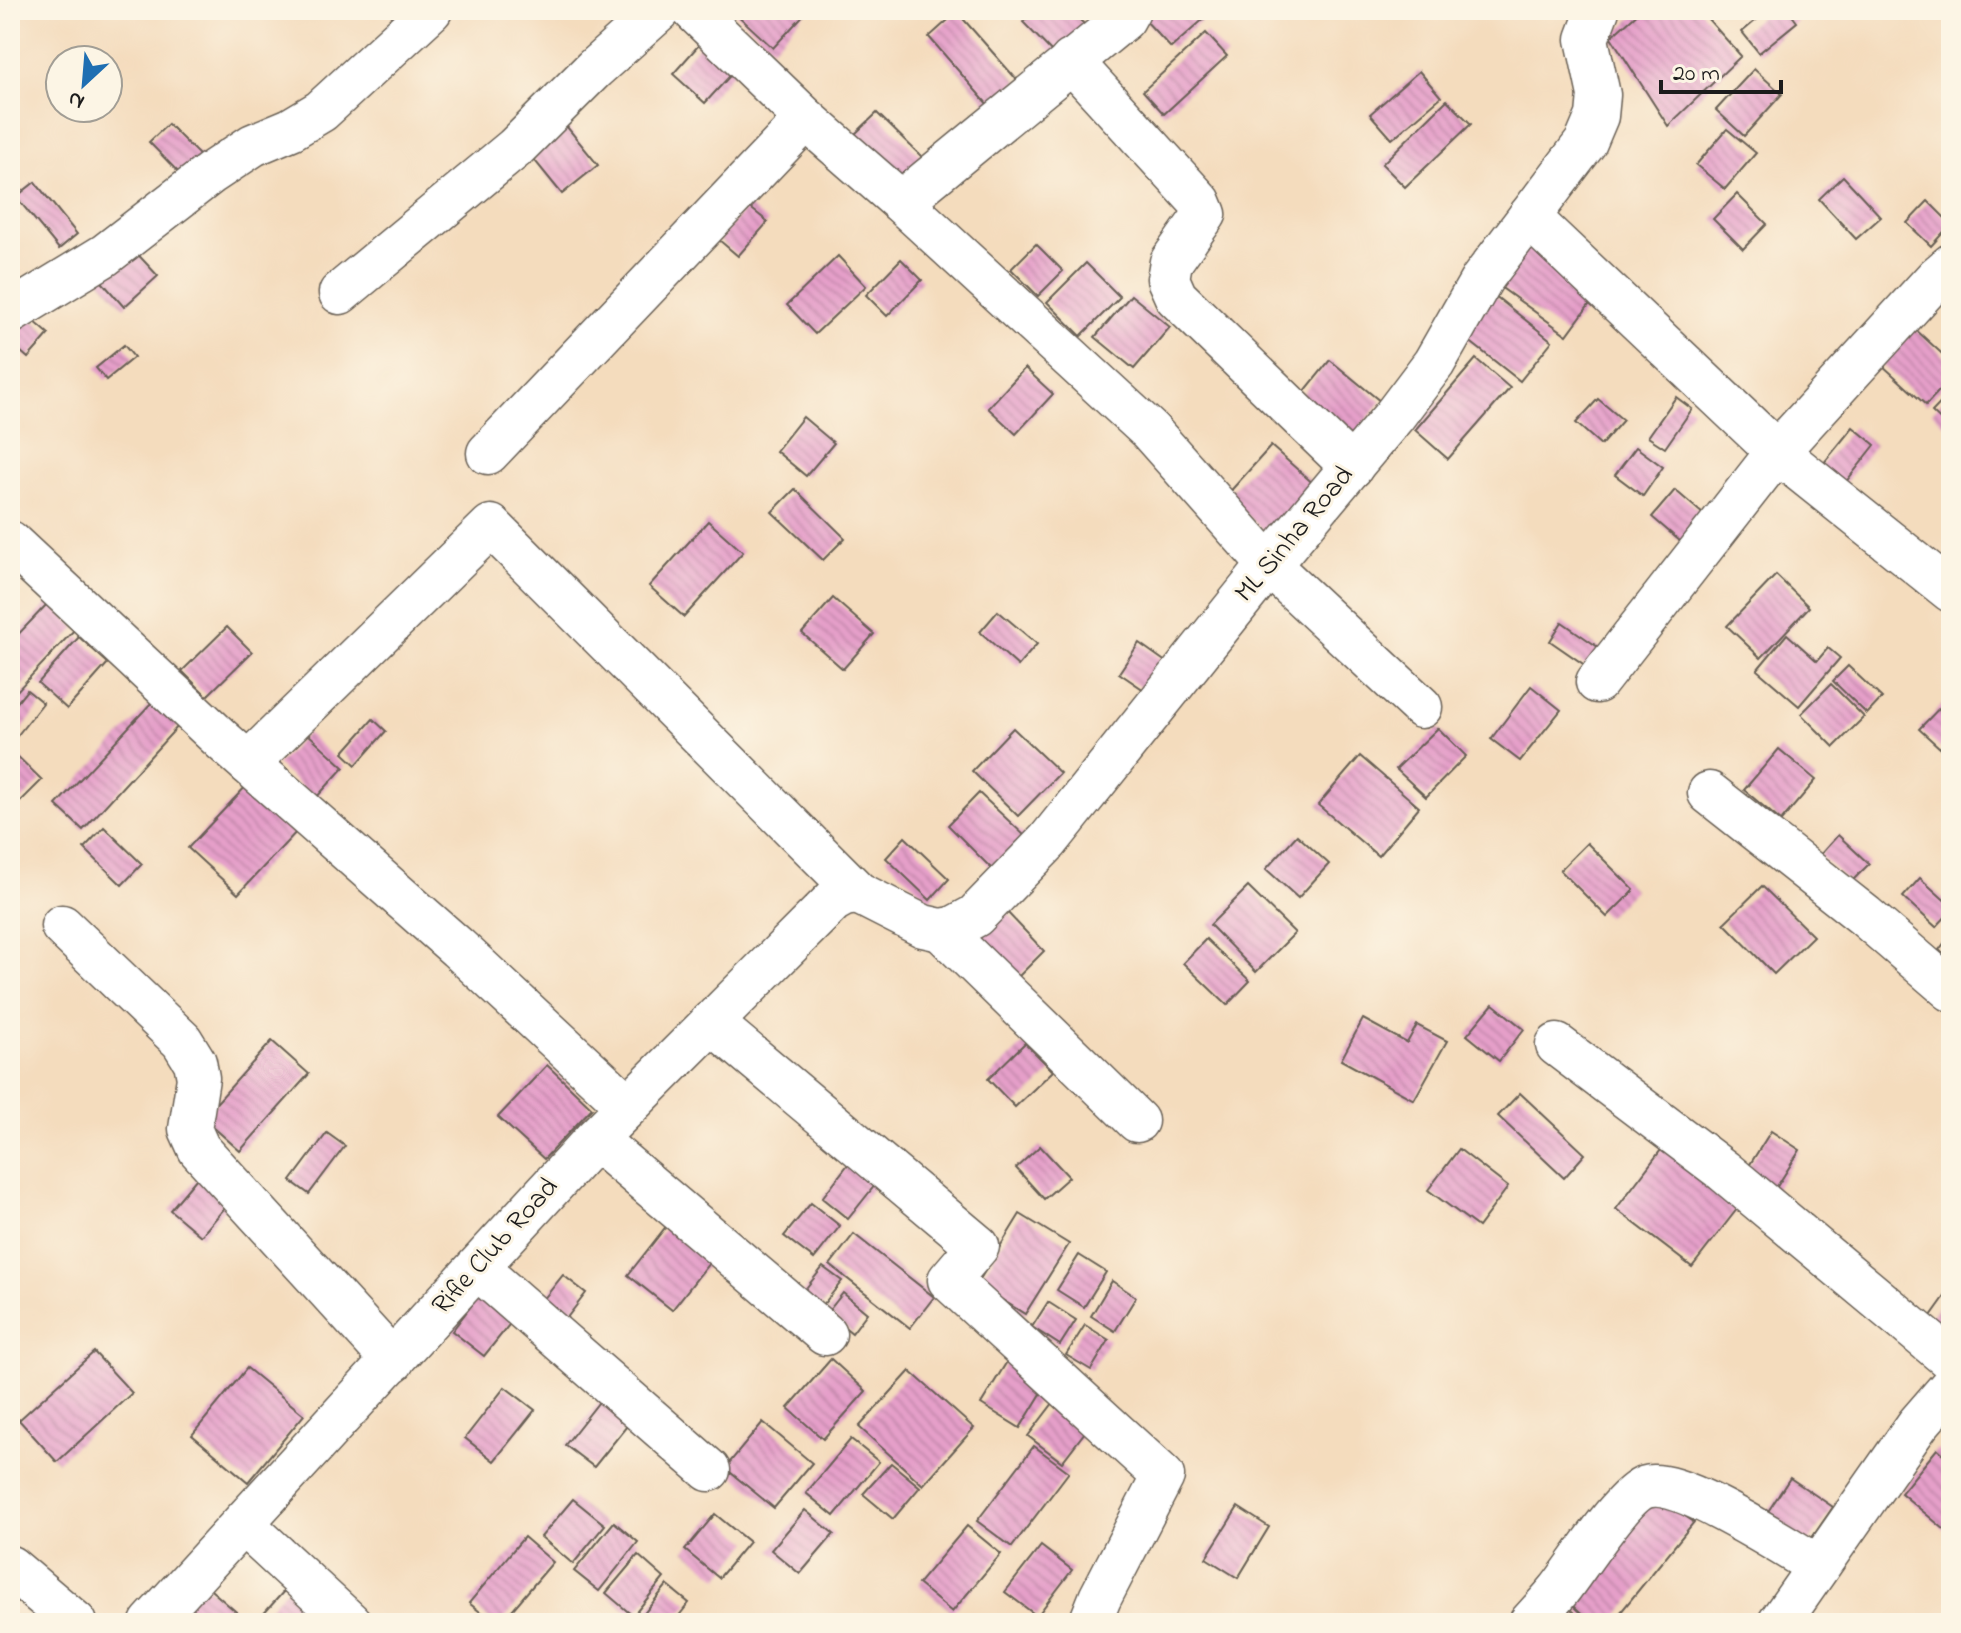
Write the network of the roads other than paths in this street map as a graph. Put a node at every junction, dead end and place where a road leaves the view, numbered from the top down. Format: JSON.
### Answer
{"nodes":[{"id":1,"x":431,"y":10,"type":"edge"},
{"id":2,"x":660,"y":10,"type":"edge"},
{"id":3,"x":693,"y":10,"type":"edge"},
{"id":4,"x":1129,"y":10,"type":"edge"},
{"id":5,"x":1598,"y":10,"type":"edge"},
{"id":6,"x":1071,"y":61,"type":"junction"},
{"id":7,"x":806,"y":119,"type":"junction"},
{"id":8,"x":901,"y":202,"type":"junction"},
{"id":9,"x":1529,"y":217,"type":"junction"},
{"id":10,"x":1951,"y":265,"type":"edge"},
{"id":11,"x":340,"y":293,"type":"dead end"},
{"id":12,"x":10,"y":313,"type":"edge"},
{"id":13,"x":1777,"y":452,"type":"junction"},
{"id":14,"x":488,"y":453,"type":"dead end"},
{"id":15,"x":1352,"y":467,"type":"junction"},
{"id":16,"x":10,"y":542,"type":"edge"},
{"id":17,"x":1269,"y":565,"type":"junction"},
{"id":18,"x":1951,"y":591,"type":"edge"},
{"id":19,"x":1597,"y":682,"type":"dead end"},
{"id":20,"x":1421,"y":707,"type":"dead end"},
{"id":21,"x":248,"y":763,"type":"junction"},
{"id":22,"x":1709,"y":793,"type":"dead end"},
{"id":23,"x":858,"y":893,"type":"junction"},
{"id":24,"x":62,"y":926,"type":"dead end"},
{"id":25,"x":941,"y":930,"type":"junction"},
{"id":26,"x":1951,"y":990,"type":"edge"},
{"id":27,"x":711,"y":1022,"type":"junction"},
{"id":28,"x":1557,"y":1045,"type":"dead end"},
{"id":29,"x":628,"y":1106,"type":"junction"},
{"id":30,"x":1137,"y":1121,"type":"dead end"},
{"id":31,"x":595,"y":1139,"type":"junction"},
{"id":32,"x":477,"y":1268,"type":"junction"},
{"id":33,"x":825,"y":1334,"type":"dead end"},
{"id":34,"x":1951,"y":1360,"type":"edge"},
{"id":35,"x":393,"y":1361,"type":"junction"},
{"id":36,"x":1951,"y":1386,"type":"edge"},
{"id":37,"x":709,"y":1470,"type":"dead end"},
{"id":38,"x":243,"y":1524,"type":"junction"},
{"id":39,"x":1818,"y":1566,"type":"junction"},
{"id":40,"x":10,"y":1567,"type":"edge"},
{"id":41,"x":76,"y":1623,"type":"edge"},
{"id":42,"x":151,"y":1623,"type":"edge"},
{"id":43,"x":350,"y":1623,"type":"edge"},
{"id":44,"x":1090,"y":1623,"type":"edge"},
{"id":45,"x":1530,"y":1623,"type":"edge"},
{"id":46,"x":1779,"y":1623,"type":"edge"}],
"edges":[{"from":1,"to":12,"type":"street"},
{"from":2,"to":11,"type":"street"},
{"from":3,"to":7,"type":"street"},
{"from":4,"to":6,"type":"street"},
{"from":5,"to":9,"type":"street","name":"ML Sinha Road"},
{"from":6,"to":8,"type":"street"},
{"from":6,"to":15,"type":"street"},
{"from":7,"to":8,"type":"street"},
{"from":7,"to":14,"type":"street"},
{"from":8,"to":17,"type":"street"},
{"from":9,"to":13,"type":"street"},
{"from":9,"to":15,"type":"street","name":"ML Sinha Road"},
{"from":10,"to":13,"type":"street"},
{"from":13,"to":18,"type":"street"},
{"from":13,"to":19,"type":"street"},
{"from":15,"to":17,"type":"street","name":"ML Sinha Road"},
{"from":16,"to":21,"type":"street"},
{"from":17,"to":20,"type":"street"},
{"from":17,"to":25,"type":"street","name":"ML Sinha Road"},
{"from":21,"to":23,"type":"street"},
{"from":21,"to":29,"type":"street"},
{"from":22,"to":26,"type":"street"},
{"from":23,"to":25,"type":"street"},
{"from":23,"to":27,"type":"street","name":"Rifle Club Road"},
{"from":24,"to":35,"type":"street"},
{"from":25,"to":30,"type":"street"},
{"from":27,"to":29,"type":"street","name":"Rifle Club Road"},
{"from":27,"to":44,"type":"street"},
{"from":28,"to":34,"type":"street"},
{"from":29,"to":31,"type":"street","name":"Rifle Club Road"},
{"from":31,"to":32,"type":"street","name":"Rifle Club Road"},
{"from":31,"to":33,"type":"street"},
{"from":32,"to":35,"type":"street","name":"Rifle Club Road"},
{"from":32,"to":37,"type":"street"},
{"from":35,"to":38,"type":"street","name":"Rifle Club Road"},
{"from":36,"to":39,"type":"street"},
{"from":38,"to":42,"type":"street","name":"Rifle Club Road"},
{"from":38,"to":43,"type":"street"},
{"from":39,"to":45,"type":"street"},
{"from":39,"to":46,"type":"street"},
{"from":40,"to":41,"type":"street"}]}
